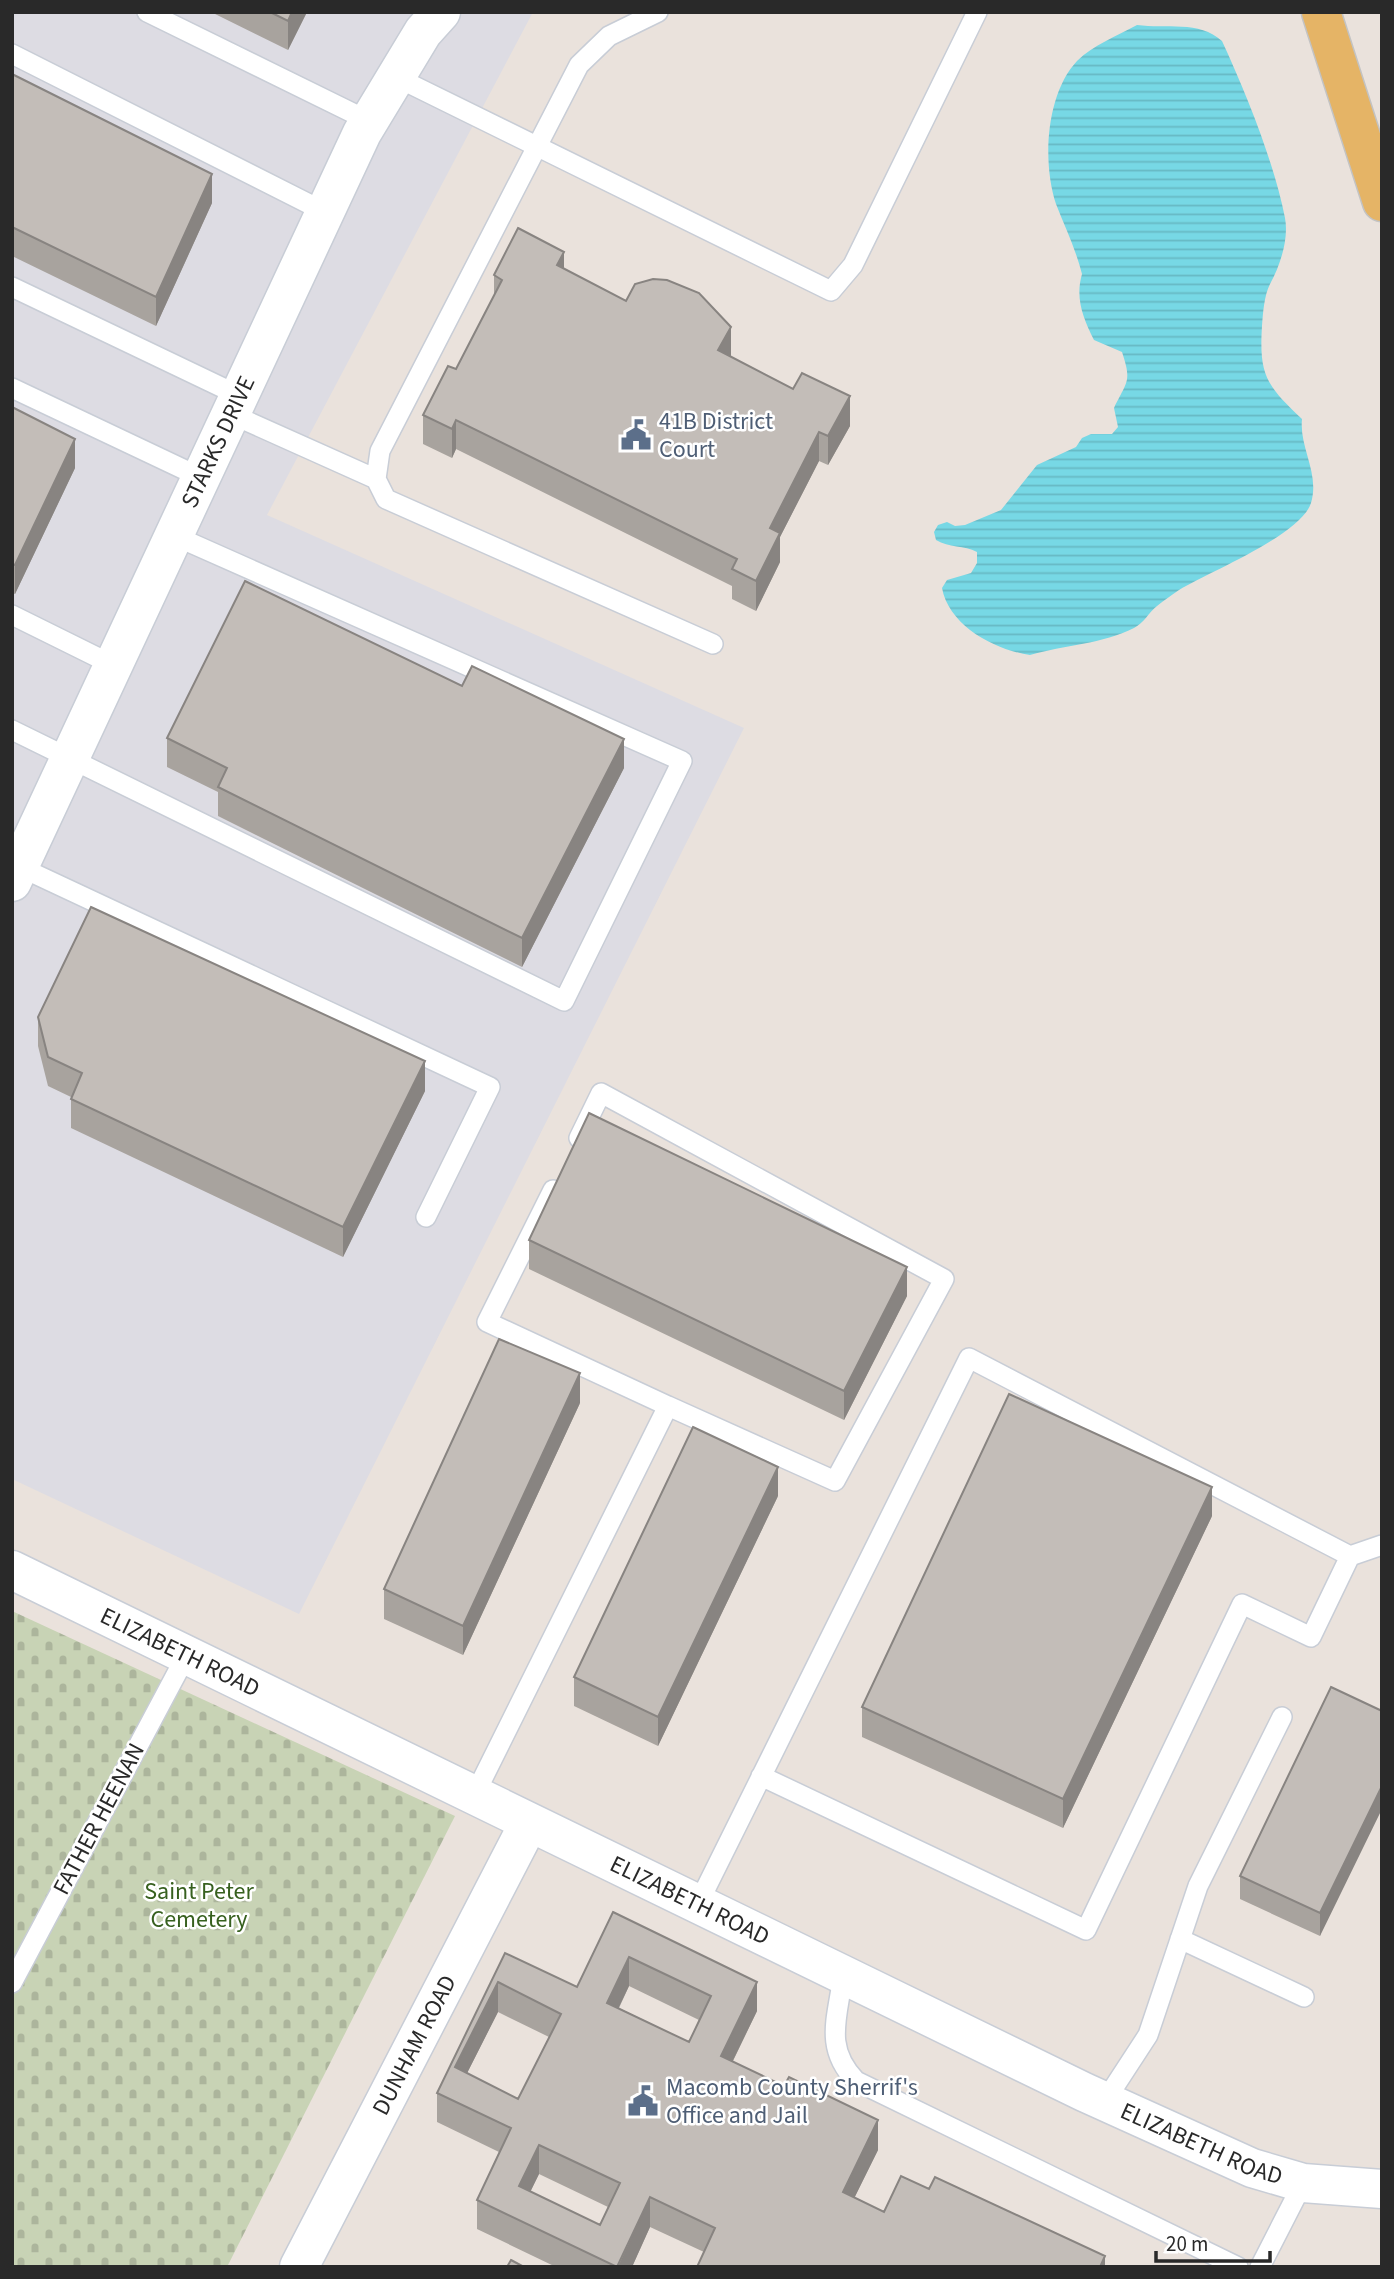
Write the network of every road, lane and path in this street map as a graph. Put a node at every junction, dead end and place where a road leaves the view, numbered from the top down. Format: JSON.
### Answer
{"nodes":[{"id":1,"x":147,"y":12,"type":"edge"},
{"id":2,"x":441,"y":12,"type":"edge"},
{"id":3,"x":658,"y":12,"type":"edge"},
{"id":4,"x":977,"y":12,"type":"edge"},
{"id":5,"x":1321,"y":12,"type":"edge"},
{"id":6,"x":12,"y":54,"type":"edge"},
{"id":7,"x":396,"y":78,"type":"junction"},
{"id":8,"x":369,"y":121,"type":"junction"},
{"id":9,"x":538,"y":146,"type":"junction"},
{"id":10,"x":1382,"y":202,"type":"edge"},
{"id":11,"x":326,"y":212,"type":"junction"},
{"id":12,"x":12,"y":287,"type":"edge"},
{"id":13,"x":12,"y":388,"type":"edge"},
{"id":14,"x":236,"y":405,"type":"junction"},
{"id":15,"x":202,"y":478,"type":"junction"},
{"id":16,"x":376,"y":479,"type":"junction"},
{"id":17,"x":175,"y":536,"type":"junction"},
{"id":18,"x":12,"y":615,"type":"edge"},
{"id":19,"x":713,"y":644,"type":"dead end"},
{"id":20,"x":115,"y":666,"type":"junction"},
{"id":21,"x":12,"y":730,"type":"edge"},
{"id":22,"x":71,"y":760,"type":"junction"},
{"id":23,"x":16,"y":874,"type":"edge"},
{"id":24,"x":571,"y":1153,"type":"edge"},
{"id":25,"x":559,"y":1178,"type":"edge"},
{"id":26,"x":426,"y":1217,"type":"dead end"},
{"id":27,"x":668,"y":1406,"type":"junction"},
{"id":28,"x":1382,"y":1545,"type":"edge"},
{"id":29,"x":1350,"y":1556,"type":"junction"},
{"id":30,"x":15,"y":1578,"type":"edge"},
{"id":31,"x":186,"y":1656,"type":"junction"},
{"id":32,"x":1282,"y":1717,"type":"dead end"},
{"id":33,"x":761,"y":1776,"type":"junction"},
{"id":34,"x":474,"y":1796,"type":"junction"},
{"id":35,"x":529,"y":1823,"type":"junction"},
{"id":36,"x":698,"y":1904,"type":"junction"},
{"id":37,"x":1180,"y":1939,"type":"junction"},
{"id":38,"x":843,"y":1975,"type":"junction"},
{"id":39,"x":12,"y":1983,"type":"edge"},
{"id":40,"x":1304,"y":1997,"type":"dead end"},
{"id":41,"x":1105,"y":2101,"type":"junction"},
{"id":42,"x":1303,"y":2183,"type":"junction"},
{"id":43,"x":1382,"y":2189,"type":"edge"},
{"id":44,"x":299,"y":2267,"type":"edge"},
{"id":45,"x":1238,"y":2267,"type":"edge"},
{"id":46,"x":1260,"y":2267,"type":"edge"}],
"edges":[{"from":1,"to":8,"type":"lane"},
{"from":2,"to":7,"type":"street","name":"STARKS DRIVE"},
{"from":3,"to":9,"type":"lane"},
{"from":4,"to":9,"type":"lane"},
{"from":5,"to":10,"type":"main road"},
{"from":6,"to":11,"type":"lane"},
{"from":7,"to":8,"type":"street","name":"STARKS DRIVE"},
{"from":7,"to":9,"type":"lane"},
{"from":8,"to":11,"type":"street","name":"STARKS DRIVE"},
{"from":9,"to":16,"type":"lane"},
{"from":11,"to":14,"type":"street","name":"STARKS DRIVE"},
{"from":12,"to":14,"type":"lane"},
{"from":13,"to":15,"type":"lane"},
{"from":14,"to":15,"type":"street","name":"STARKS DRIVE"},
{"from":14,"to":16,"type":"lane"},
{"from":15,"to":17,"type":"street","name":"STARKS DRIVE"},
{"from":16,"to":19,"type":"lane"},
{"from":17,"to":20,"type":"street","name":"STARKS DRIVE"},
{"from":17,"to":22,"type":"lane"},
{"from":18,"to":20,"type":"lane"},
{"from":20,"to":22,"type":"street","name":"STARKS DRIVE"},
{"from":21,"to":22,"type":"lane"},
{"from":22,"to":23,"type":"street","name":"STARKS DRIVE"},
{"from":23,"to":26,"type":"lane"},
{"from":24,"to":27,"type":"lane"},
{"from":25,"to":27,"type":"lane"},
{"from":27,"to":34,"type":"lane"},
{"from":28,"to":29,"type":"lane"},
{"from":29,"to":33,"type":"lane"},
{"from":29,"to":33,"type":"lane"},
{"from":30,"to":31,"type":"street","name":"ELIZABETH ROAD"},
{"from":31,"to":34,"type":"street","name":"ELIZABETH ROAD"},
{"from":31,"to":39,"type":"lane","name":"FATHER HEENAN"},
{"from":32,"to":37,"type":"lane"},
{"from":33,"to":36,"type":"lane"},
{"from":34,"to":35,"type":"street","name":"ELIZABETH ROAD"},
{"from":35,"to":36,"type":"street","name":"ELIZABETH ROAD"},
{"from":35,"to":44,"type":"street","name":"DUNHAM ROAD"},
{"from":36,"to":38,"type":"street","name":"ELIZABETH ROAD"},
{"from":37,"to":40,"type":"lane"},
{"from":37,"to":41,"type":"lane"},
{"from":38,"to":41,"type":"street","name":"ELIZABETH ROAD"},
{"from":38,"to":45,"type":"lane"},
{"from":41,"to":42,"type":"street","name":"ELIZABETH ROAD"},
{"from":42,"to":43,"type":"street","name":"ELIZABETH ROAD"},
{"from":42,"to":46,"type":"lane"}]}
